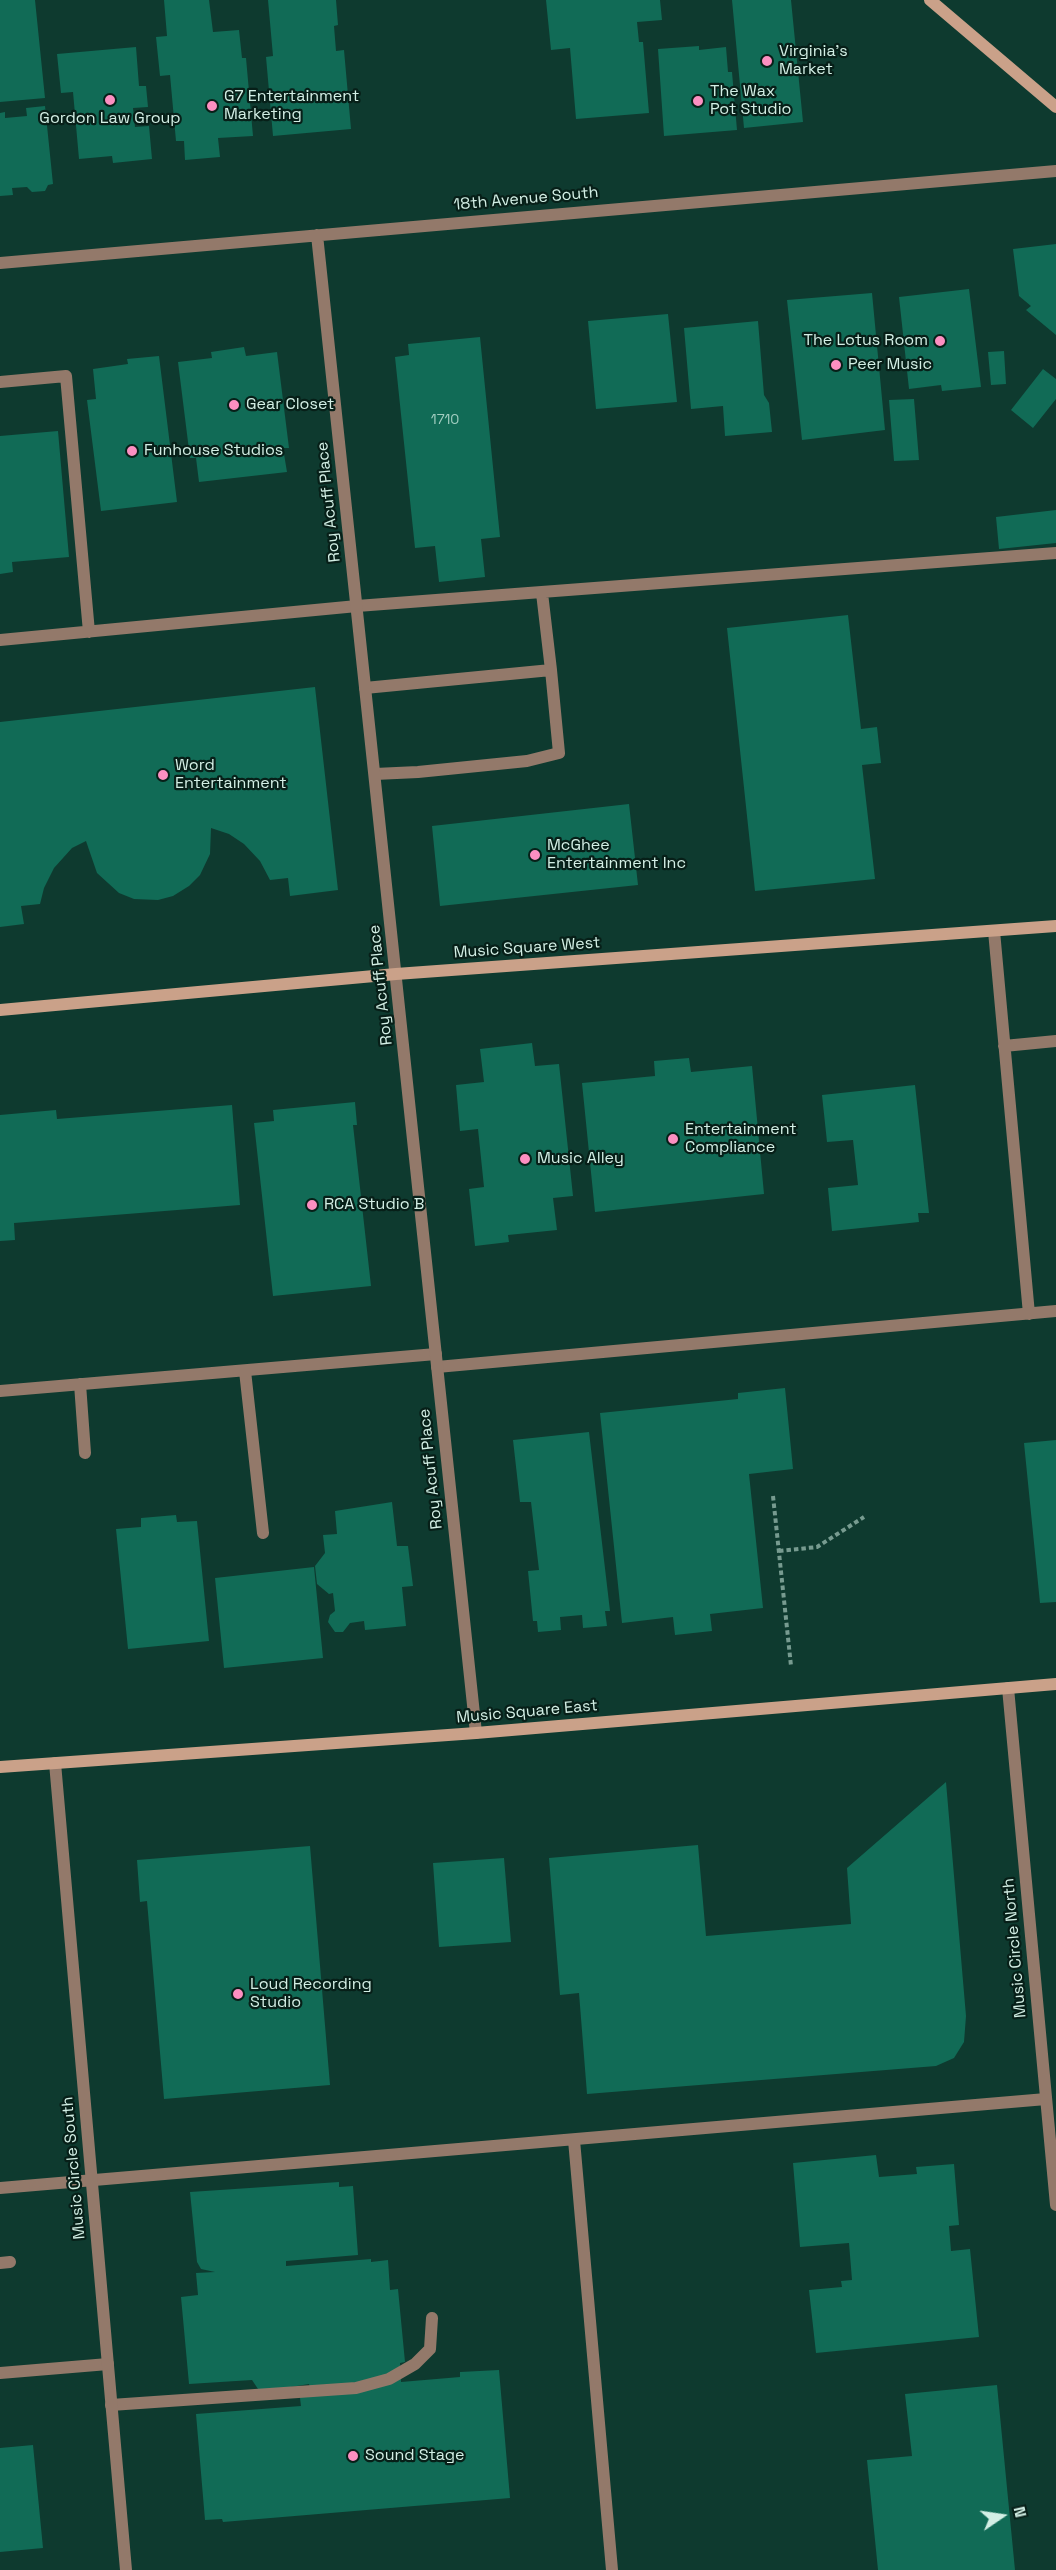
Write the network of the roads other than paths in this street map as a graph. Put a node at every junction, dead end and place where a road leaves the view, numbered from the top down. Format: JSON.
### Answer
{"nodes":[{"id":1,"x":930,"y":0,"type":"edge"},
{"id":2,"x":1056,"y":107,"type":"edge"},
{"id":3,"x":1056,"y":171,"type":"edge"},
{"id":4,"x":317,"y":234,"type":"junction"},
{"id":5,"x":0,"y":263,"type":"edge"},
{"id":6,"x":0,"y":382,"type":"edge"},
{"id":7,"x":1056,"y":553,"type":"edge"},
{"id":8,"x":542,"y":592,"type":"junction"},
{"id":9,"x":357,"y":606,"type":"junction"},
{"id":10,"x":89,"y":632,"type":"junction"},
{"id":11,"x":0,"y":640,"type":"edge"},
{"id":12,"x":551,"y":670,"type":"junction"},
{"id":13,"x":365,"y":688,"type":"junction"},
{"id":14,"x":375,"y":774,"type":"junction"},
{"id":15,"x":1056,"y":926,"type":"edge"},
{"id":16,"x":994,"y":931,"type":"junction"},
{"id":17,"x":396,"y":974,"type":"junction"},
{"id":18,"x":0,"y":1010,"type":"edge"},
{"id":19,"x":1056,"y":1041,"type":"edge"},
{"id":20,"x":1004,"y":1046,"type":"junction"},
{"id":21,"x":1056,"y":1311,"type":"edge"},
{"id":22,"x":1029,"y":1314,"type":"junction"},
{"id":23,"x":436,"y":1354,"type":"junction"},
{"id":24,"x":437,"y":1367,"type":"junction"},
{"id":25,"x":245,"y":1371,"type":"junction"},
{"id":26,"x":80,"y":1384,"type":"junction"},
{"id":27,"x":0,"y":1391,"type":"edge"},
{"id":28,"x":85,"y":1454,"type":"dead end"},
{"id":29,"x":262,"y":1533,"type":"dead end"},
{"id":30,"x":1056,"y":1684,"type":"edge"},
{"id":31,"x":1008,"y":1688,"type":"junction"},
{"id":32,"x":476,"y":1733,"type":"junction"},
{"id":33,"x":55,"y":1763,"type":"junction"},
{"id":34,"x":0,"y":1767,"type":"edge"},
{"id":35,"x":1046,"y":2099,"type":"junction"},
{"id":36,"x":574,"y":2140,"type":"junction"},
{"id":37,"x":92,"y":2182,"type":"junction"},
{"id":38,"x":0,"y":2188,"type":"edge"},
{"id":39,"x":1056,"y":2205,"type":"edge"},
{"id":40,"x":432,"y":2318,"type":"dead end"},
{"id":41,"x":108,"y":2364,"type":"junction"},
{"id":42,"x":0,"y":2373,"type":"edge"},
{"id":43,"x":111,"y":2405,"type":"junction"},
{"id":44,"x":126,"y":2570,"type":"edge"},
{"id":45,"x":612,"y":2570,"type":"edge"}],
"edges":[{"from":1,"to":2,"type":"main road"},
{"from":3,"to":4,"type":"street","name":"18th Avenue South"},
{"from":4,"to":5,"type":"street","name":"18th Avenue South"},
{"from":4,"to":9,"type":"street","name":"Roy Acuff Place"},
{"from":6,"to":10,"type":"street"},
{"from":7,"to":8,"type":"street"},
{"from":8,"to":9,"type":"street"},
{"from":8,"to":12,"type":"street"},
{"from":9,"to":10,"type":"street"},
{"from":9,"to":13,"type":"street","name":"Roy Acuff Place"},
{"from":10,"to":11,"type":"street"},
{"from":12,"to":13,"type":"street"},
{"from":12,"to":14,"type":"street"},
{"from":13,"to":14,"type":"street","name":"Roy Acuff Place"},
{"from":14,"to":17,"type":"street","name":"Roy Acuff Place"},
{"from":15,"to":16,"type":"main road","name":"Music Square West"},
{"from":16,"to":17,"type":"main road","name":"Music Square West"},
{"from":16,"to":20,"type":"street"},
{"from":17,"to":18,"type":"main road","name":"Music Square West"},
{"from":17,"to":23,"type":"street","name":"Roy Acuff Place"},
{"from":19,"to":20,"type":"street"},
{"from":20,"to":22,"type":"street"},
{"from":21,"to":22,"type":"street"},
{"from":22,"to":24,"type":"street"},
{"from":23,"to":24,"type":"street","name":"Roy Acuff Place"},
{"from":23,"to":25,"type":"street"},
{"from":24,"to":32,"type":"street","name":"Roy Acuff Place"},
{"from":25,"to":26,"type":"street"},
{"from":25,"to":29,"type":"street"},
{"from":26,"to":27,"type":"street"},
{"from":26,"to":28,"type":"street"},
{"from":30,"to":31,"type":"main road","name":"Music Square East"},
{"from":31,"to":32,"type":"main road","name":"Music Square East"},
{"from":31,"to":35,"type":"street","name":"Music Circle North"},
{"from":32,"to":33,"type":"main road","name":"Music Square East"},
{"from":33,"to":34,"type":"main road","name":"Music Square East"},
{"from":33,"to":37,"type":"street","name":"Music Circle South"},
{"from":35,"to":36,"type":"street"},
{"from":35,"to":39,"type":"street","name":"Music Circle North"},
{"from":36,"to":37,"type":"street"},
{"from":36,"to":45,"type":"street"},
{"from":37,"to":38,"type":"street"},
{"from":37,"to":41,"type":"street","name":"Music Circle South"},
{"from":40,"to":43,"type":"street"},
{"from":41,"to":42,"type":"street"},
{"from":41,"to":43,"type":"street","name":"Music Circle South"},
{"from":43,"to":44,"type":"street","name":"Music Circle South"}]}
